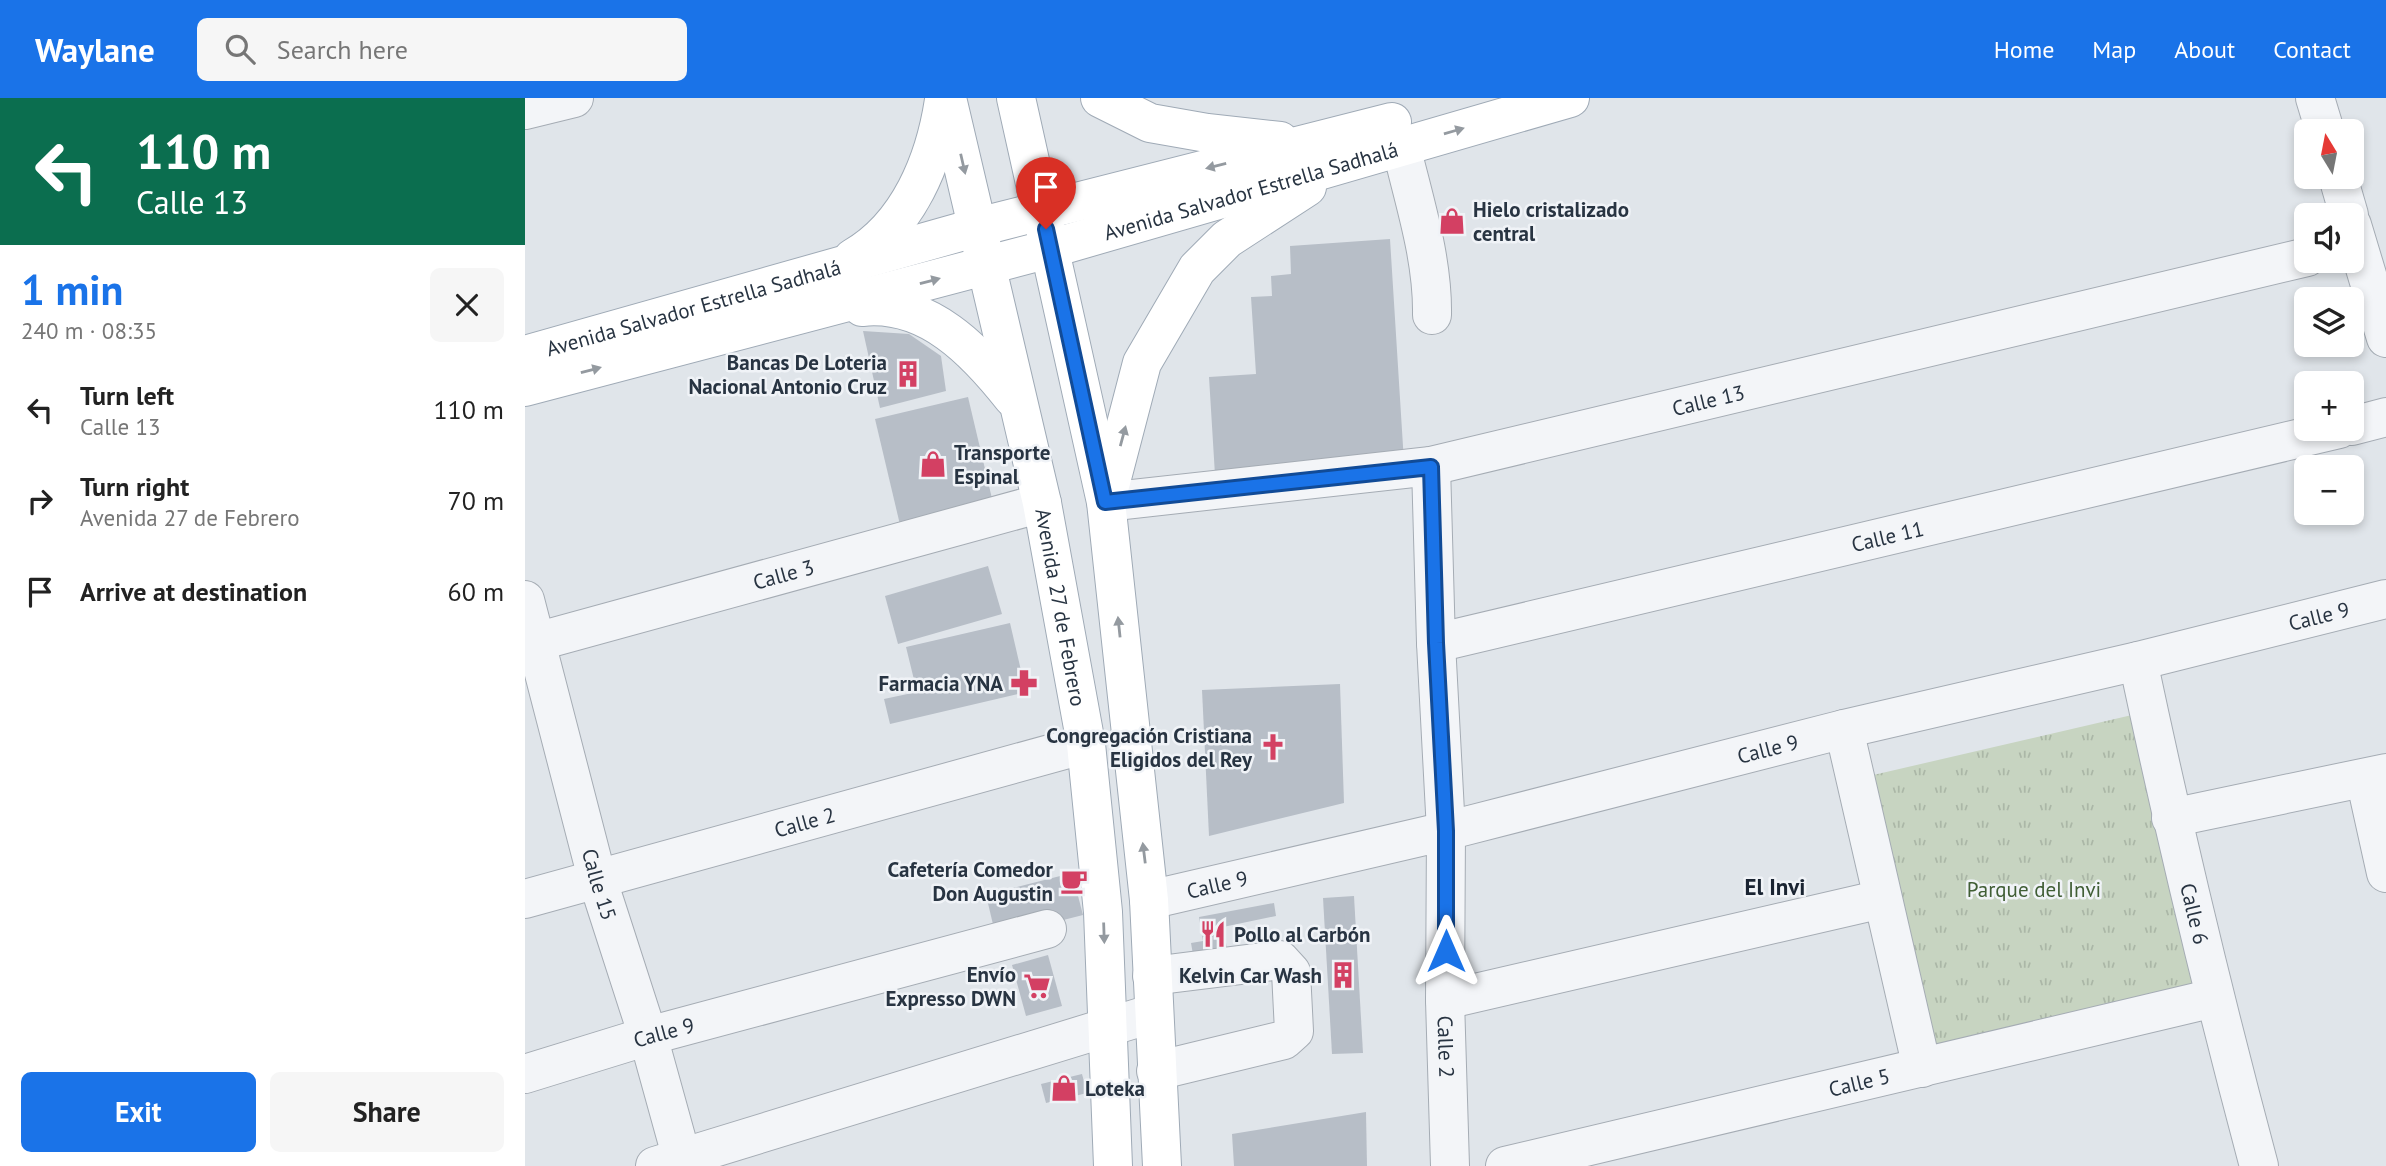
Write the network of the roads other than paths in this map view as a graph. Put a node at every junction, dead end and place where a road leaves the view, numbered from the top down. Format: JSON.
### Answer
{"nodes":[{"id":1,"x":574,"y":98,"type":"edge"},
{"id":2,"x":946,"y":98,"type":"edge"},
{"id":3,"x":1016,"y":98,"type":"edge"},
{"id":4,"x":1100,"y":98,"type":"edge"},
{"id":5,"x":1471,"y":98,"type":"edge"},
{"id":6,"x":1570,"y":98,"type":"edge"},
{"id":7,"x":2315,"y":98,"type":"edge"},
{"id":8,"x":525,"y":110,"type":"edge"},
{"id":9,"x":2321,"y":119,"type":"edge"},
{"id":10,"x":1379,"y":143,"type":"junction"},
{"id":11,"x":1042,"y":210,"type":"junction"},
{"id":12,"x":978,"y":227,"type":"junction"},
{"id":13,"x":1049,"y":249,"type":"junction"},
{"id":14,"x":2294,"y":260,"type":"edge"},
{"id":15,"x":987,"y":266,"type":"junction"},
{"id":16,"x":2364,"y":268,"type":"edge"},
{"id":17,"x":824,"y":272,"type":"junction"},
{"id":18,"x":805,"y":314,"type":"junction"},
{"id":19,"x":1432,"y":315,"type":"dead end"},
{"id":20,"x":2386,"y":338,"type":"edge"},
{"id":21,"x":525,"y":355,"type":"edge"},
{"id":22,"x":525,"y":387,"type":"edge"},
{"id":23,"x":1017,"y":404,"type":"junction"},
{"id":24,"x":2386,"y":418,"type":"edge"},
{"id":25,"x":2364,"y":423,"type":"edge"},
{"id":26,"x":2294,"y":440,"type":"edge"},
{"id":27,"x":1431,"y":467,"type":"junction"},
{"id":28,"x":1105,"y":502,"type":"junction"},
{"id":29,"x":1042,"y":503,"type":"junction"},
{"id":30,"x":2386,"y":599,"type":"edge"},
{"id":31,"x":525,"y":600,"type":"edge"},
{"id":32,"x":1436,"y":643,"type":"junction"},
{"id":33,"x":531,"y":644,"type":"edge"},
{"id":34,"x":2139,"y":661,"type":"junction"},
{"id":35,"x":1844,"y":729,"type":"junction"},
{"id":36,"x":1086,"y":744,"type":"junction"},
{"id":37,"x":2376,"y":776,"type":"edge"},
{"id":38,"x":2171,"y":818,"type":"junction"},
{"id":39,"x":1446,"y":831,"type":"junction"},
{"id":40,"x":2386,"y":873,"type":"edge"},
{"id":41,"x":597,"y":878,"type":"junction"},
{"id":42,"x":525,"y":899,"type":"edge"},
{"id":43,"x":1882,"y":899,"type":"junction"},
{"id":44,"x":1149,"y":900,"type":"junction"},
{"id":45,"x":1047,"y":929,"type":"dead end"},
{"id":46,"x":1152,"y":976,"type":"junction"},
{"id":47,"x":2214,"y":998,"type":"junction"},
{"id":48,"x":1445,"y":1000,"type":"junction"},
{"id":49,"x":1154,"y":1013,"type":"junction"},
{"id":50,"x":1107,"y":1029,"type":"junction"},
{"id":51,"x":647,"y":1036,"type":"junction"},
{"id":52,"x":1922,"y":1068,"type":"junction"},
{"id":53,"x":1156,"y":1071,"type":"junction"},
{"id":54,"x":525,"y":1074,"type":"edge"},
{"id":55,"x":674,"y":1163,"type":"edge"},
{"id":56,"x":1113,"y":1166,"type":"edge"},
{"id":57,"x":1161,"y":1166,"type":"edge"},
{"id":58,"x":1450,"y":1166,"type":"edge"},
{"id":59,"x":1505,"y":1166,"type":"edge"},
{"id":60,"x":2259,"y":1166,"type":"edge"}],
"edges":[{"from":1,"to":8,"type":"street"},
{"from":2,"to":12,"type":"main road","name":"Avenida 27 de Febrero","one_way":true},
{"from":2,"to":17,"type":"main road"},
{"from":3,"to":11,"type":"main road"},
{"from":4,"to":10,"type":"main road"},
{"from":5,"to":10,"type":"main road","name":"Avenida Salvador Estrella Sadhalá"},
{"from":10,"to":6,"type":"main road","name":"Avenida Salvador Estrella Sadhalá","one_way":true},
{"from":7,"to":9,"type":"street"},
{"from":10,"to":11,"type":"main road","name":"Avenida Salvador Estrella Sadhalá","one_way":true},
{"from":10,"to":13,"type":"main road","name":"Avenida Salvador Estrella Sadhalá"},
{"from":10,"to":19,"type":"street"},
{"from":28,"to":10,"type":"main road","one_way":true},
{"from":11,"to":12,"type":"main road","name":"Avenida Salvador Estrella Sadhalá"},
{"from":11,"to":13,"type":"main road"},
{"from":12,"to":15,"type":"main road","name":"Avenida 27 de Febrero"},
{"from":12,"to":17,"type":"main road","name":"Avenida Salvador Estrella Sadhalá"},
{"from":13,"to":15,"type":"main road","name":"Avenida Salvador Estrella Sadhalá"},
{"from":13,"to":28,"type":"main road"},
{"from":14,"to":27,"type":"street","name":"Calle 13"},
{"from":18,"to":15,"type":"main road","name":"Avenida Salvador Estrella Sadhalá","one_way":true},
{"from":15,"to":23,"type":"main road","name":"Avenida 27 de Febrero"},
{"from":16,"to":20,"type":"street"},
{"from":17,"to":21,"type":"main road","name":"Avenida Salvador Estrella Sadhalá"},
{"from":22,"to":18,"type":"main road","name":"Avenida Salvador Estrella Sadhalá","one_way":true},
{"from":18,"to":23,"type":"main road"},
{"from":23,"to":29,"type":"main road","name":"Avenida 27 de Febrero"},
{"from":24,"to":25,"type":"street"},
{"from":26,"to":32,"type":"street","name":"Calle 11"},
{"from":27,"to":28,"type":"street","name":"Calle 13"},
{"from":27,"to":32,"type":"street","name":"Calle 2"},
{"from":44,"to":28,"type":"main road","one_way":true},
{"from":29,"to":33,"type":"street","name":"Calle 3"},
{"from":29,"to":36,"type":"main road","name":"Avenida 27 de Febrero"},
{"from":30,"to":34,"type":"street","name":"Calle 9"},
{"from":31,"to":33,"type":"street","name":"Calle 15"},
{"from":32,"to":39,"type":"street","name":"Calle 2"},
{"from":33,"to":41,"type":"street","name":"Calle 15"},
{"from":34,"to":35,"type":"street","name":"Calle 9"},
{"from":34,"to":38,"type":"street","name":"Calle 6"},
{"from":35,"to":39,"type":"street","name":"Calle 9"},
{"from":35,"to":43,"type":"street"},
{"from":36,"to":41,"type":"street","name":"Calle 2"},
{"from":36,"to":50,"type":"main road","name":"Avenida 27 de Febrero","one_way":true},
{"from":37,"to":38,"type":"street"},
{"from":37,"to":40,"type":"street"},
{"from":38,"to":47,"type":"street","name":"Calle 6"},
{"from":39,"to":44,"type":"street","name":"Calle 9"},
{"from":39,"to":48,"type":"street","name":"Calle 2"},
{"from":41,"to":42,"type":"street","name":"Calle 2"},
{"from":41,"to":51,"type":"street","name":"Calle 15"},
{"from":43,"to":48,"type":"street"},
{"from":43,"to":52,"type":"street"},
{"from":44,"to":46,"type":"main road"},
{"from":45,"to":51,"type":"street","name":"Calle 9"},
{"from":46,"to":49,"type":"main road"},
{"from":46,"to":53,"type":"street"},
{"from":47,"to":52,"type":"street","name":"Calle 5"},
{"from":47,"to":60,"type":"street","name":"Calle 6"},
{"from":48,"to":58,"type":"street","name":"Calle 2"},
{"from":49,"to":50,"type":"street"},
{"from":49,"to":53,"type":"main road"},
{"from":50,"to":55,"type":"street"},
{"from":50,"to":56,"type":"main road","name":"Avenida 27 de Febrero"},
{"from":51,"to":54,"type":"street","name":"Calle 9"},
{"from":51,"to":55,"type":"street","name":"Calle 15"},
{"from":52,"to":59,"type":"street","name":"Calle 5"},
{"from":53,"to":57,"type":"main road"}]}
